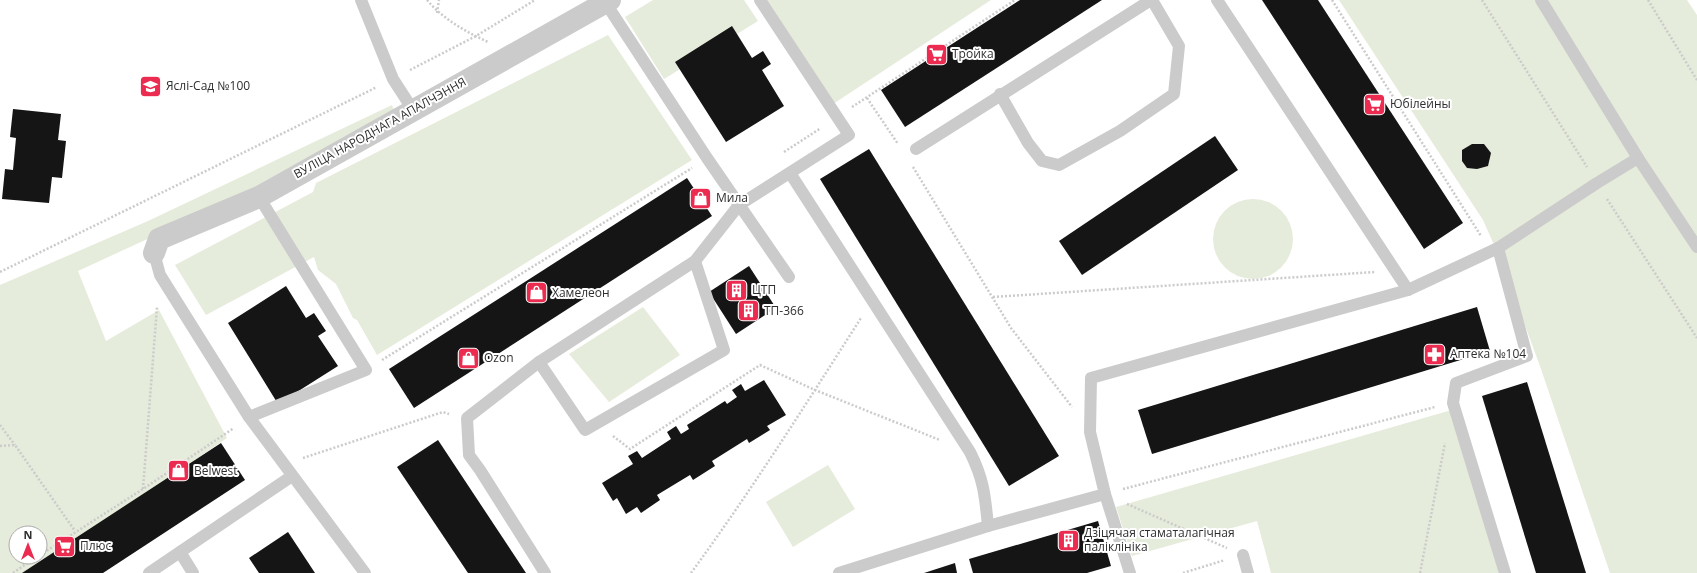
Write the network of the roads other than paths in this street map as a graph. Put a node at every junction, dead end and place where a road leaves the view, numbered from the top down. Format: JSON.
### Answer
{"nodes":[{"id":1,"x":361,"y":0,"type":"edge"},
{"id":2,"x":760,"y":0,"type":"edge"},
{"id":3,"x":1152,"y":0,"type":"edge"},
{"id":4,"x":1217,"y":0,"type":"edge"},
{"id":5,"x":1541,"y":0,"type":"edge"},
{"id":6,"x":607,"y":1,"type":"edge"},
{"id":7,"x":1000,"y":94,"type":"junction"},
{"id":8,"x":413,"y":110,"type":"junction"},
{"id":9,"x":916,"y":149,"type":"dead end"},
{"id":10,"x":1638,"y":158,"type":"junction"},
{"id":11,"x":790,"y":173,"type":"junction"},
{"id":12,"x":259,"y":196,"type":"junction"},
{"id":13,"x":739,"y":205,"type":"junction"},
{"id":14,"x":1697,"y":247,"type":"edge"},
{"id":15,"x":1495,"y":250,"type":"junction"},
{"id":16,"x":154,"y":254,"type":"joint"},
{"id":17,"x":695,"y":261,"type":"junction"},
{"id":18,"x":789,"y":277,"type":"dead end"},
{"id":19,"x":1408,"y":290,"type":"junction"},
{"id":20,"x":539,"y":362,"type":"junction"},
{"id":21,"x":248,"y":417,"type":"junction"},
{"id":22,"x":292,"y":476,"type":"junction"},
{"id":23,"x":1105,"y":494,"type":"junction"},
{"id":24,"x":988,"y":526,"type":"junction"},
{"id":25,"x":180,"y":552,"type":"junction"},
{"id":26,"x":1243,"y":555,"type":"road end"},
{"id":27,"x":149,"y":573,"type":"edge"},
{"id":28,"x":193,"y":573,"type":"edge"},
{"id":29,"x":365,"y":573,"type":"edge"},
{"id":30,"x":545,"y":573,"type":"edge"},
{"id":31,"x":839,"y":573,"type":"edge"},
{"id":32,"x":1130,"y":573,"type":"edge"},
{"id":33,"x":1248,"y":573,"type":"edge"},
{"id":34,"x":1506,"y":573,"type":"edge"}],
"edges":[{"from":1,"to":8,"type":"lane"},
{"from":2,"to":11,"type":"lane"},
{"from":3,"to":7,"type":"lane"},
{"from":3,"to":7,"type":"lane"},
{"from":4,"to":19,"type":"lane"},
{"from":5,"to":10,"type":"lane"},
{"from":6,"to":8,"type":"street","name":"ВУЛІЦА НАРОДНАГА АПАЛЧЭННЯ"},
{"from":6,"to":13,"type":"lane"},
{"from":7,"to":9,"type":"lane"},
{"from":8,"to":12,"type":"street","name":"ВУЛІЦА НАРОДНАГА АПАЛЧЭННЯ"},
{"from":10,"to":14,"type":"lane"},
{"from":10,"to":15,"type":"lane"},
{"from":11,"to":13,"type":"lane"},
{"from":11,"to":24,"type":"lane"},
{"from":12,"to":16,"type":"street","name":"ВУЛІЦА НАРОДНАГА АПАЛЧЭННЯ"},
{"from":12,"to":21,"type":"lane"},
{"from":13,"to":17,"type":"lane"},
{"from":13,"to":18,"type":"lane"},
{"from":15,"to":19,"type":"lane"},
{"from":15,"to":34,"type":"lane"},
{"from":16,"to":21,"type":"lane"},
{"from":17,"to":20,"type":"lane"},
{"from":17,"to":20,"type":"lane"},
{"from":19,"to":23,"type":"lane"},
{"from":20,"to":30,"type":"lane"},
{"from":21,"to":22,"type":"lane"},
{"from":22,"to":25,"type":"lane"},
{"from":22,"to":29,"type":"lane"},
{"from":23,"to":24,"type":"lane"},
{"from":23,"to":32,"type":"lane"},
{"from":24,"to":31,"type":"lane"},
{"from":25,"to":27,"type":"lane"},
{"from":25,"to":28,"type":"lane"},
{"from":26,"to":33,"type":"lane"}]}
